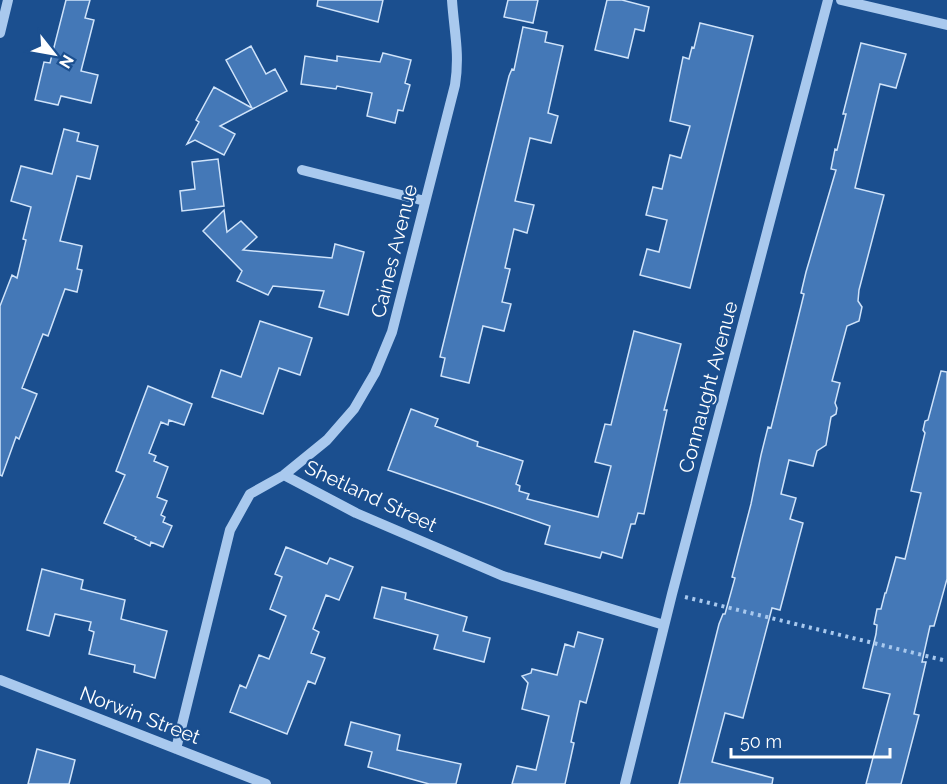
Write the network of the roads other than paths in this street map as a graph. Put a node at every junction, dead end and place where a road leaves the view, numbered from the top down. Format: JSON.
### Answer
{"nodes":[{"id":1,"x":8,"y":0,"type":"edge"},
{"id":2,"x":452,"y":0,"type":"edge"},
{"id":3,"x":828,"y":0,"type":"edge"},
{"id":4,"x":841,"y":0,"type":"edge"},
{"id":5,"x":947,"y":25,"type":"edge"},
{"id":6,"x":0,"y":33,"type":"edge"},
{"id":7,"x":302,"y":170,"type":"dead end"},
{"id":8,"x":425,"y":201,"type":"junction"},
{"id":9,"x":284,"y":475,"type":"junction"},
{"id":10,"x":664,"y":625,"type":"junction"},
{"id":11,"x":0,"y":680,"type":"edge"},
{"id":12,"x":176,"y":749,"type":"junction"},
{"id":13,"x":266,"y":784,"type":"edge"},
{"id":14,"x":625,"y":784,"type":"edge"}],
"edges":[{"from":1,"to":6,"type":"street"},
{"from":2,"to":8,"type":"street","name":"Caines Avenue"},
{"from":3,"to":10,"type":"street","name":"Connaught Avenue"},
{"from":4,"to":5,"type":"street"},
{"from":7,"to":8,"type":"street"},
{"from":8,"to":9,"type":"street","name":"Caines Avenue"},
{"from":9,"to":10,"type":"street","name":"Shetland Street"},
{"from":9,"to":12,"type":"street","name":"Shetland Street"},
{"from":10,"to":14,"type":"street","name":"Connaught Avenue"},
{"from":11,"to":12,"type":"street","name":"Norwin Street"},
{"from":12,"to":13,"type":"street","name":"Norwin Street"}]}
